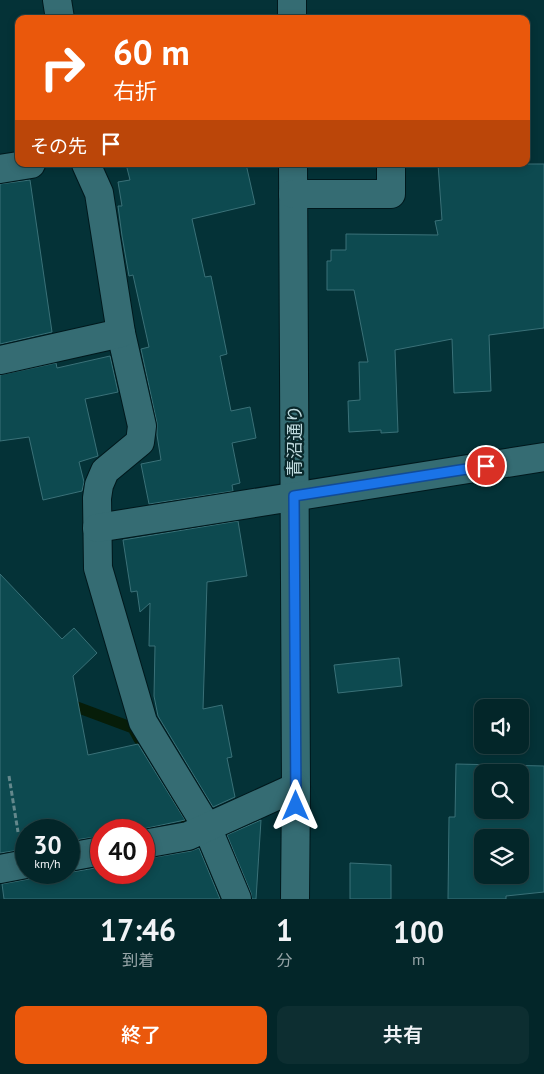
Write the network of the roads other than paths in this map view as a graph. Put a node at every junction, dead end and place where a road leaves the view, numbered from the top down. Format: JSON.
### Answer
{"nodes":[{"id":1,"x":57,"y":0,"type":"edge"},
{"id":2,"x":292,"y":0,"type":"edge"},
{"id":3,"x":59,"y":15,"type":"edge"},
{"id":4,"x":292,"y":15,"type":"edge"},
{"id":5,"x":15,"y":167,"type":"edge"},
{"id":6,"x":87,"y":167,"type":"edge"},
{"id":7,"x":293,"y":167,"type":"edge"},
{"id":8,"x":391,"y":167,"type":"edge"},
{"id":9,"x":0,"y":169,"type":"edge"},
{"id":10,"x":293,"y":194,"type":"junction"},
{"id":11,"x":121,"y":333,"type":"junction"},
{"id":12,"x":0,"y":360,"type":"edge"},
{"id":13,"x":544,"y":457,"type":"edge"},
{"id":14,"x":294,"y":496,"type":"junction"},
{"id":15,"x":97,"y":528,"type":"junction"},
{"id":16,"x":296,"y":787,"type":"junction"},
{"id":17,"x":199,"y":831,"type":"junction"},
{"id":18,"x":155,"y":841,"type":"edge"},
{"id":19,"x":237,"y":899,"type":"edge"},
{"id":20,"x":294,"y":899,"type":"edge"}],
"edges":[{"from":1,"to":3,"type":"street"},
{"from":2,"to":4,"type":"street"},
{"from":5,"to":9,"type":"street"},
{"from":6,"to":11,"type":"street"},
{"from":7,"to":10,"type":"street","name":"青沼通り"},
{"from":8,"to":10,"type":"street"},
{"from":10,"to":14,"type":"street","name":"青沼通り"},
{"from":11,"to":12,"type":"street"},
{"from":11,"to":15,"type":"street"},
{"from":13,"to":14,"type":"street"},
{"from":14,"to":15,"type":"street"},
{"from":14,"to":16,"type":"street","name":"青沼通り"},
{"from":15,"to":17,"type":"street"},
{"from":16,"to":17,"type":"street"},
{"from":16,"to":20,"type":"street","name":"青沼通り"},
{"from":17,"to":18,"type":"street"},
{"from":17,"to":19,"type":"street"}]}
